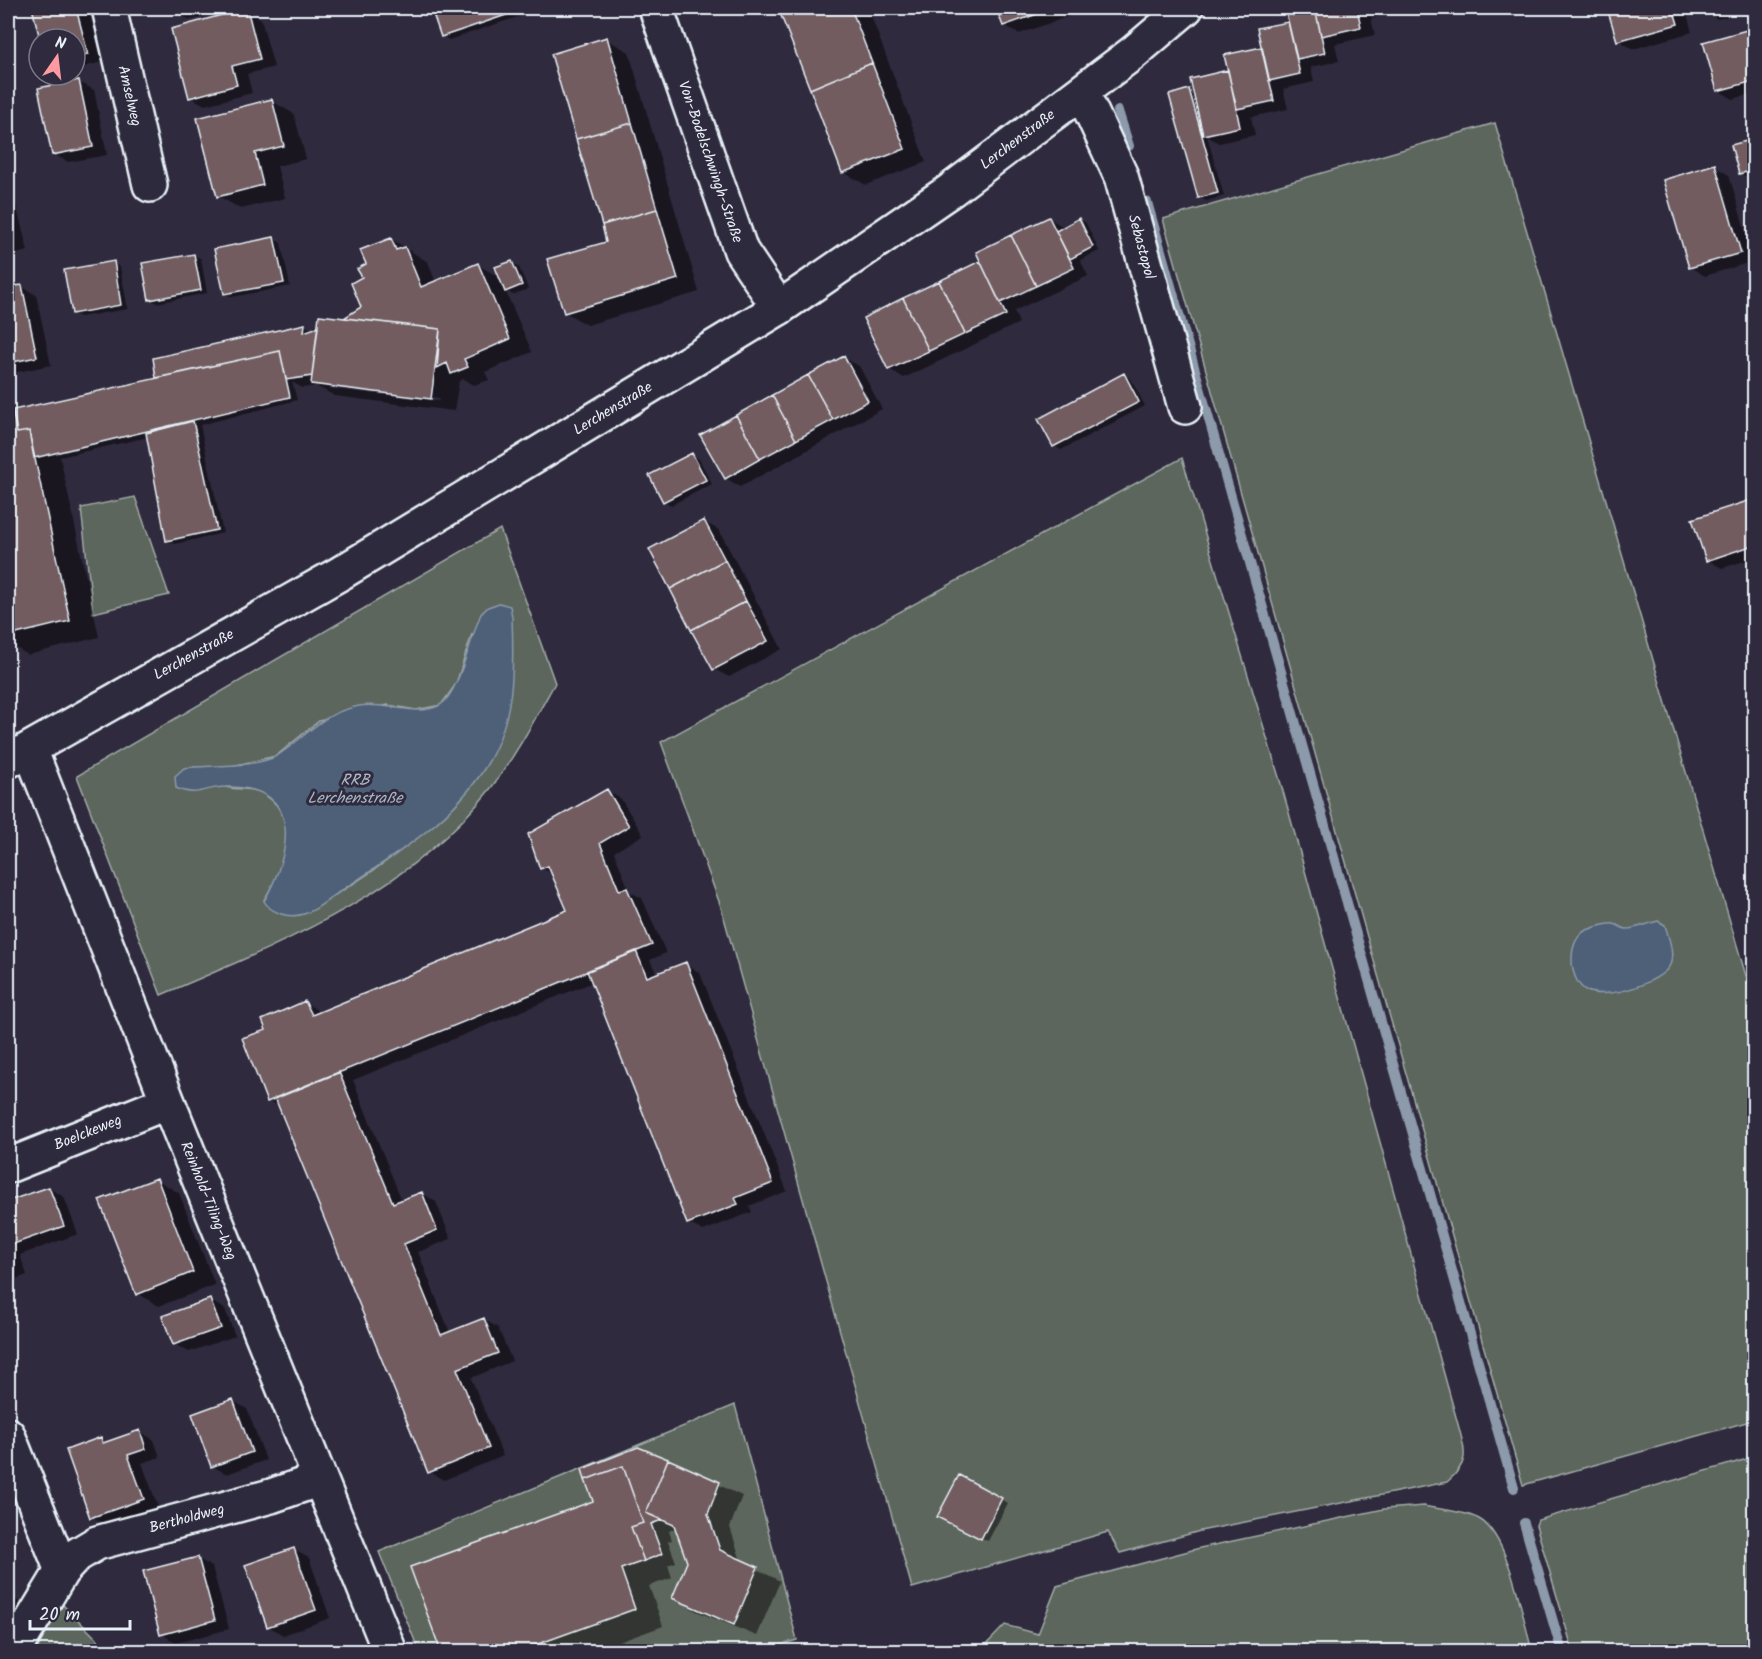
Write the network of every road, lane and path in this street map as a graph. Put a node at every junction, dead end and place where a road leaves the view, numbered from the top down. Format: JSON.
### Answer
{"nodes":[{"id":1,"x":109,"y":8,"type":"edge"},
{"id":2,"x":656,"y":8,"type":"edge"},
{"id":3,"x":1186,"y":8,"type":"edge"},
{"id":4,"x":1082,"y":92,"type":"junction"},
{"id":5,"x":150,"y":185,"type":"dead end"},
{"id":6,"x":779,"y":309,"type":"junction"},
{"id":7,"x":1185,"y":407,"type":"dead end"},
{"id":8,"x":19,"y":755,"type":"edge"},
{"id":9,"x":168,"y":1102,"type":"junction"},
{"id":10,"x":8,"y":1166,"type":"edge"},
{"id":11,"x":8,"y":1435,"type":"edge"},
{"id":12,"x":320,"y":1479,"type":"junction"},
{"id":13,"x":62,"y":1571,"type":"junction"},
{"id":14,"x":13,"y":1652,"type":"edge"},
{"id":15,"x":390,"y":1652,"type":"edge"}],
"edges":[{"from":1,"to":5,"type":"street","name":"Amselweg"},
{"from":2,"to":6,"type":"street","name":"Von-Bodelschwingh-Straße"},
{"from":3,"to":4,"type":"street","name":"Lerchenstraße"},
{"from":4,"to":6,"type":"street","name":"Lerchenstraße"},
{"from":4,"to":7,"type":"street","name":"Sebastopol"},
{"from":6,"to":8,"type":"street","name":"Lerchenstraße"},
{"from":8,"to":9,"type":"street","name":"Reinhold-Tiling-Weg"},
{"from":9,"to":10,"type":"street","name":"Boelckeweg"},
{"from":9,"to":12,"type":"street","name":"Reinhold-Tiling-Weg"},
{"from":11,"to":13,"type":"street"},
{"from":12,"to":13,"type":"street","name":"Bertholdweg"},
{"from":12,"to":15,"type":"street","name":"Reinhold-Tiling-Weg"},
{"from":13,"to":14,"type":"street","name":"Bertholdweg"}]}
